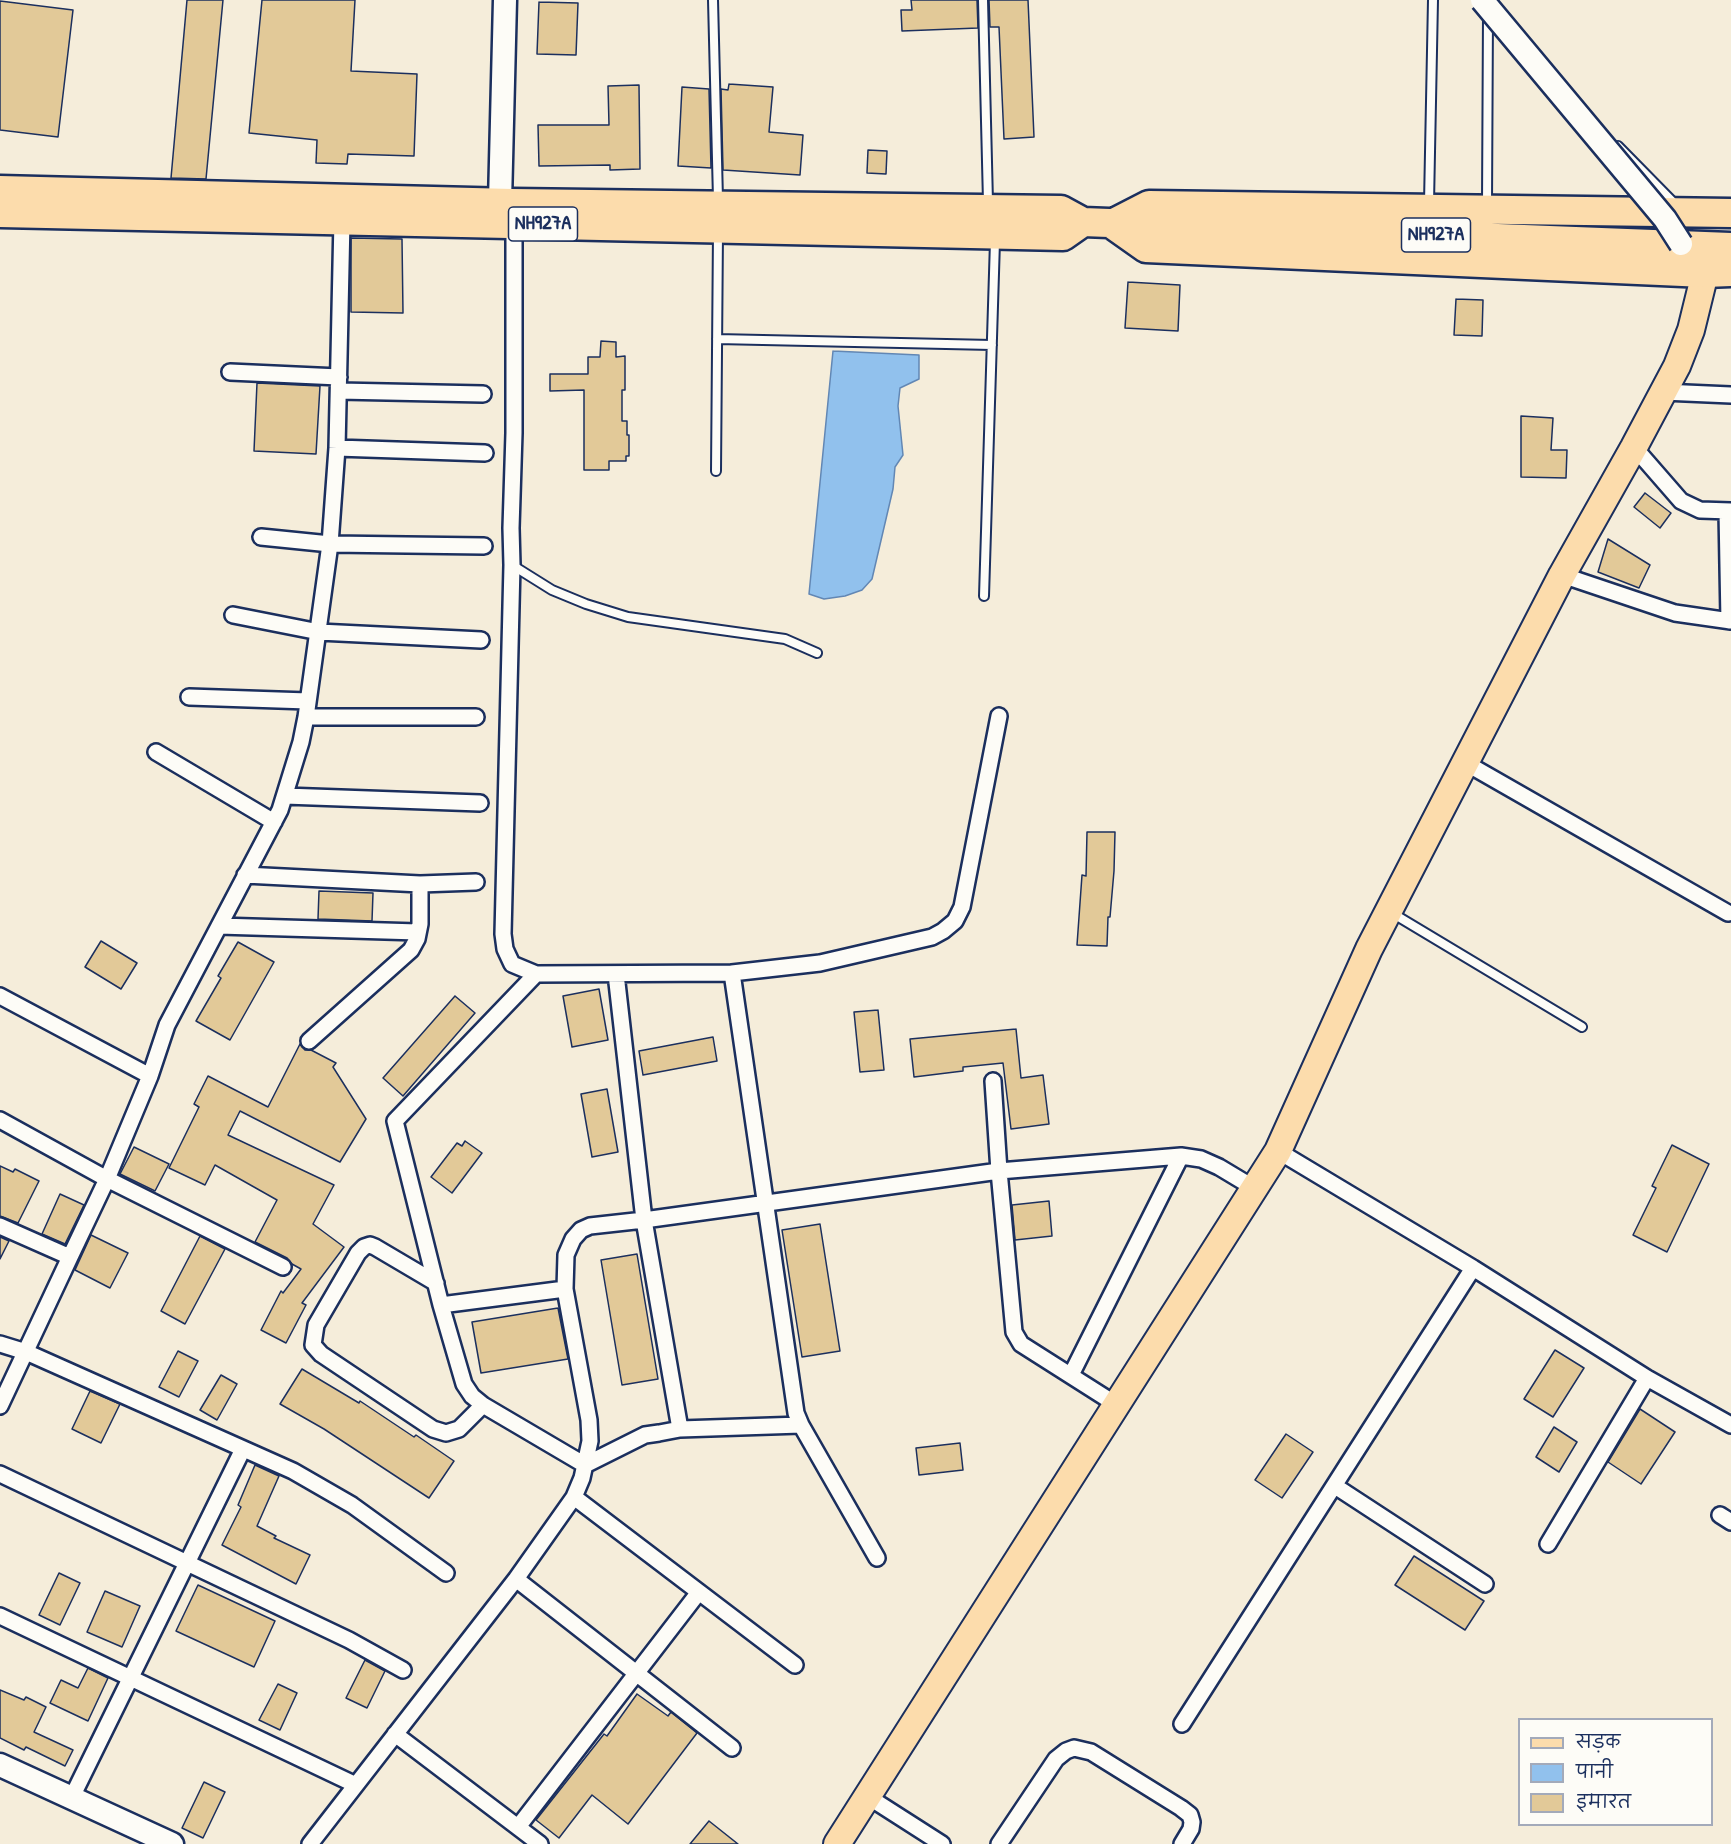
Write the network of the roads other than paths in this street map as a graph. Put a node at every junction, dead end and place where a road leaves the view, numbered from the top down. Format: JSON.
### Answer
{"nodes":[{"id":1,"x":505,"y":0,"type":"edge"},
{"id":2,"x":713,"y":0,"type":"edge"},
{"id":3,"x":983,"y":0,"type":"edge"},
{"id":4,"x":1433,"y":0,"type":"edge"},
{"id":5,"x":1474,"y":0,"type":"edge"},
{"id":6,"x":1485,"y":7,"type":"edge"},
{"id":7,"x":0,"y":190,"type":"edge"},
{"id":8,"x":1429,"y":210,"type":"junction"},
{"id":9,"x":1487,"y":211,"type":"junction"},
{"id":10,"x":1682,"y":212,"type":"junction"},
{"id":11,"x":0,"y":213,"type":"edge"},
{"id":12,"x":507,"y":213,"type":"junction"},
{"id":13,"x":1731,"y":213,"type":"edge"},
{"id":14,"x":718,"y":217,"type":"junction"},
{"id":15,"x":342,"y":220,"type":"junction"},
{"id":16,"x":992,"y":222,"type":"junction"},
{"id":17,"x":1112,"y":224,"type":"junction"},
{"id":18,"x":1682,"y":244,"type":"junction"},
{"id":19,"x":1731,"y":247,"type":"edge"},
{"id":20,"x":1718,"y":273,"type":"edge"},
{"id":21,"x":717,"y":339,"type":"junction"},
{"id":22,"x":992,"y":345,"type":"junction"},
{"id":23,"x":230,"y":372,"type":"dead end"},
{"id":24,"x":339,"y":384,"type":"junction"},
{"id":25,"x":1663,"y":392,"type":"junction"},
{"id":26,"x":483,"y":394,"type":"dead end"},
{"id":27,"x":1731,"y":395,"type":"edge"},
{"id":28,"x":1634,"y":447,"type":"junction"},
{"id":29,"x":337,"y":448,"type":"junction"},
{"id":30,"x":484,"y":453,"type":"dead end"},
{"id":31,"x":716,"y":471,"type":"dead end"},
{"id":32,"x":1729,"y":511,"type":"edge"},
{"id":33,"x":261,"y":537,"type":"dead end"},
{"id":34,"x":330,"y":544,"type":"junction"},
{"id":35,"x":483,"y":546,"type":"dead end"},
{"id":36,"x":512,"y":565,"type":"junction"},
{"id":37,"x":1562,"y":574,"type":"junction"},
{"id":38,"x":984,"y":596,"type":"dead end"},
{"id":39,"x":233,"y":615,"type":"dead end"},
{"id":40,"x":1730,"y":621,"type":"edge"},
{"id":41,"x":319,"y":632,"type":"junction"},
{"id":42,"x":481,"y":640,"type":"dead end"},
{"id":43,"x":817,"y":653,"type":"dead end"},
{"id":44,"x":189,"y":696,"type":"dead end"},
{"id":45,"x":308,"y":701,"type":"junction"},
{"id":46,"x":999,"y":716,"type":"dead end"},
{"id":47,"x":306,"y":717,"type":"junction"},
{"id":48,"x":476,"y":717,"type":"dead end"},
{"id":49,"x":156,"y":752,"type":"dead end"},
{"id":50,"x":1464,"y":762,"type":"junction"},
{"id":51,"x":285,"y":796,"type":"junction"},
{"id":52,"x":480,"y":803,"type":"dead end"},
{"id":53,"x":274,"y":822,"type":"junction"},
{"id":54,"x":245,"y":875,"type":"junction"},
{"id":55,"x":476,"y":882,"type":"dead end"},
{"id":56,"x":420,"y":884,"type":"junction"},
{"id":57,"x":1388,"y":910,"type":"junction"},
{"id":58,"x":1728,"y":913,"type":"dead end"},
{"id":59,"x":219,"y":926,"type":"junction"},
{"id":60,"x":418,"y":932,"type":"junction"},
{"id":61,"x":732,"y":973,"type":"junction"},
{"id":62,"x":536,"y":974,"type":"junction"},
{"id":63,"x":616,"y":974,"type":"junction"},
{"id":64,"x":0,"y":996,"type":"edge"},
{"id":65,"x":1582,"y":1028,"type":"dead end"},
{"id":66,"x":309,"y":1041,"type":"dead end"},
{"id":67,"x":150,"y":1076,"type":"junction"},
{"id":68,"x":993,"y":1081,"type":"dead end"},
{"id":69,"x":0,"y":1120,"type":"edge"},
{"id":70,"x":1278,"y":1151,"type":"junction"},
{"id":71,"x":1181,"y":1156,"type":"junction"},
{"id":72,"x":999,"y":1171,"type":"junction"},
{"id":73,"x":107,"y":1179,"type":"junction"},
{"id":74,"x":1254,"y":1188,"type":"junction"},
{"id":75,"x":765,"y":1204,"type":"junction"},
{"id":76,"x":644,"y":1220,"type":"junction"},
{"id":77,"x":0,"y":1226,"type":"edge"},
{"id":78,"x":70,"y":1257,"type":"junction"},
{"id":79,"x":283,"y":1267,"type":"dead end"},
{"id":80,"x":1473,"y":1268,"type":"junction"},
{"id":81,"x":436,"y":1283,"type":"junction"},
{"id":82,"x":565,"y":1289,"type":"junction"},
{"id":83,"x":441,"y":1305,"type":"junction"},
{"id":84,"x":0,"y":1344,"type":"edge"},
{"id":85,"x":26,"y":1352,"type":"junction"},
{"id":86,"x":1071,"y":1375,"type":"junction"},
{"id":87,"x":1647,"y":1378,"type":"junction"},
{"id":88,"x":1112,"y":1401,"type":"junction"},
{"id":89,"x":483,"y":1405,"type":"junction"},
{"id":90,"x":0,"y":1406,"type":"edge"},
{"id":91,"x":801,"y":1425,"type":"junction"},
{"id":92,"x":1731,"y":1425,"type":"edge"},
{"id":93,"x":680,"y":1429,"type":"junction"},
{"id":94,"x":243,"y":1449,"type":"junction"},
{"id":95,"x":585,"y":1465,"type":"junction"},
{"id":96,"x":0,"y":1474,"type":"edge"},
{"id":97,"x":1335,"y":1486,"type":"junction"},
{"id":98,"x":574,"y":1497,"type":"junction"},
{"id":99,"x":1548,"y":1544,"type":"dead end"},
{"id":100,"x":877,"y":1558,"type":"dead end"},
{"id":101,"x":187,"y":1563,"type":"junction"},
{"id":102,"x":446,"y":1573,"type":"dead end"},
{"id":103,"x":516,"y":1579,"type":"junction"},
{"id":104,"x":1485,"y":1584,"type":"dead end"},
{"id":105,"x":699,"y":1592,"type":"junction"},
{"id":106,"x":0,"y":1616,"type":"edge"},
{"id":107,"x":795,"y":1665,"type":"dead end"},
{"id":108,"x":403,"y":1670,"type":"dead end"},
{"id":109,"x":636,"y":1673,"type":"junction"},
{"id":110,"x":130,"y":1678,"type":"junction"},
{"id":111,"x":1182,"y":1724,"type":"dead end"},
{"id":112,"x":395,"y":1734,"type":"junction"},
{"id":113,"x":732,"y":1748,"type":"dead end"},
{"id":114,"x":0,"y":1765,"type":"edge"},
{"id":115,"x":356,"y":1785,"type":"junction"},
{"id":116,"x":867,"y":1796,"type":"junction"},
{"id":117,"x":71,"y":1798,"type":"junction"},
{"id":118,"x":518,"y":1827,"type":"junction"},
{"id":119,"x":163,"y":1842,"type":"edge"},
{"id":120,"x":310,"y":1844,"type":"edge"},
{"id":121,"x":540,"y":1844,"type":"edge"},
{"id":122,"x":837,"y":1844,"type":"edge"},
{"id":123,"x":942,"y":1844,"type":"edge"},
{"id":124,"x":999,"y":1844,"type":"edge"},
{"id":125,"x":1182,"y":1844,"type":"edge"}],
"edges":[{"from":1,"to":12,"type":"main road"},
{"from":2,"to":14,"type":"lane"},
{"from":3,"to":16,"type":"lane"},
{"from":4,"to":8,"type":"lane"},
{"from":5,"to":6,"type":"lane"},
{"from":6,"to":9,"type":"lane"},
{"from":6,"to":10,"type":"lane"},
{"from":6,"to":18,"type":"main road","bridge":true},
{"from":7,"to":12,"type":"highway","number":"NH927A"},
{"from":8,"to":9,"type":"highway"},
{"from":8,"to":17,"type":"highway"},
{"from":9,"to":10,"type":"highway"},
{"from":10,"to":13,"type":"highway"},
{"from":11,"to":15,"type":"highway","number":"NH927A"},
{"from":12,"to":14,"type":"highway","number":"NH927A"},
{"from":12,"to":15,"type":"highway","number":"NH927A"},
{"from":12,"to":36,"type":"street"},
{"from":14,"to":16,"type":"highway","number":"NH927A"},
{"from":14,"to":21,"type":"lane"},
{"from":15,"to":24,"type":"street"},
{"from":16,"to":17,"type":"highway","number":"NH927A"},
{"from":16,"to":22,"type":"lane"},
{"from":17,"to":18,"type":"highway","number":"NH927A"},
{"from":17,"to":20,"type":"highway"},
{"from":18,"to":19,"type":"highway","number":"NH927A"},
{"from":20,"to":25,"type":"main road"},
{"from":21,"to":22,"type":"lane"},
{"from":21,"to":31,"type":"lane"},
{"from":22,"to":38,"type":"lane"},
{"from":23,"to":24,"type":"street"},
{"from":24,"to":26,"type":"street"},
{"from":24,"to":29,"type":"street"},
{"from":25,"to":27,"type":"street"},
{"from":25,"to":28,"type":"main road"},
{"from":28,"to":32,"type":"street"},
{"from":28,"to":37,"type":"main road"},
{"from":29,"to":30,"type":"street"},
{"from":29,"to":34,"type":"street"},
{"from":32,"to":40,"type":"street"},
{"from":33,"to":34,"type":"street"},
{"from":34,"to":35,"type":"street"},
{"from":34,"to":41,"type":"street"},
{"from":36,"to":43,"type":"lane"},
{"from":36,"to":62,"type":"street"},
{"from":37,"to":40,"type":"street"},
{"from":37,"to":50,"type":"main road"},
{"from":39,"to":41,"type":"street"},
{"from":41,"to":42,"type":"street"},
{"from":41,"to":45,"type":"street"},
{"from":44,"to":45,"type":"street"},
{"from":45,"to":47,"type":"street"},
{"from":46,"to":61,"type":"street"},
{"from":47,"to":48,"type":"street"},
{"from":47,"to":51,"type":"street"},
{"from":49,"to":53,"type":"street"},
{"from":50,"to":57,"type":"main road"},
{"from":50,"to":58,"type":"street"},
{"from":51,"to":52,"type":"street"},
{"from":51,"to":53,"type":"street"},
{"from":53,"to":54,"type":"street"},
{"from":54,"to":56,"type":"street"},
{"from":54,"to":59,"type":"street"},
{"from":55,"to":56,"type":"street"},
{"from":56,"to":60,"type":"street"},
{"from":57,"to":65,"type":"lane"},
{"from":57,"to":70,"type":"main road"},
{"from":59,"to":60,"type":"street"},
{"from":59,"to":67,"type":"street"},
{"from":60,"to":66,"type":"street"},
{"from":61,"to":63,"type":"street"},
{"from":61,"to":75,"type":"street"},
{"from":62,"to":63,"type":"street"},
{"from":62,"to":81,"type":"street"},
{"from":63,"to":76,"type":"street"},
{"from":64,"to":67,"type":"street"},
{"from":67,"to":73,"type":"street"},
{"from":68,"to":72,"type":"street"},
{"from":69,"to":73,"type":"street"},
{"from":70,"to":74,"type":"main road"},
{"from":70,"to":80,"type":"street"},
{"from":71,"to":72,"type":"street"},
{"from":71,"to":74,"type":"street"},
{"from":71,"to":86,"type":"street"},
{"from":72,"to":75,"type":"street"},
{"from":72,"to":86,"type":"street"},
{"from":73,"to":78,"type":"street"},
{"from":73,"to":79,"type":"street"},
{"from":74,"to":88,"type":"main road"},
{"from":75,"to":76,"type":"street"},
{"from":75,"to":91,"type":"street"},
{"from":76,"to":82,"type":"street"},
{"from":76,"to":93,"type":"street"},
{"from":77,"to":78,"type":"street"},
{"from":78,"to":85,"type":"street"},
{"from":80,"to":87,"type":"street"},
{"from":80,"to":97,"type":"street"},
{"from":81,"to":83,"type":"street"},
{"from":81,"to":89,"type":"street"},
{"from":82,"to":83,"type":"street"},
{"from":82,"to":95,"type":"street"},
{"from":83,"to":89,"type":"street"},
{"from":84,"to":85,"type":"street"},
{"from":85,"to":90,"type":"street"},
{"from":85,"to":94,"type":"street"},
{"from":86,"to":88,"type":"street"},
{"from":87,"to":92,"type":"street"},
{"from":87,"to":99,"type":"street"},
{"from":88,"to":116,"type":"main road"},
{"from":89,"to":95,"type":"street"},
{"from":91,"to":93,"type":"street"},
{"from":91,"to":100,"type":"street"},
{"from":93,"to":95,"type":"street"},
{"from":94,"to":101,"type":"street"},
{"from":94,"to":102,"type":"street"},
{"from":95,"to":98,"type":"street"},
{"from":96,"to":101,"type":"street"},
{"from":97,"to":104,"type":"street"},
{"from":97,"to":111,"type":"street"},
{"from":98,"to":103,"type":"street"},
{"from":98,"to":105,"type":"street"},
{"from":101,"to":108,"type":"street"},
{"from":101,"to":110,"type":"street"},
{"from":103,"to":109,"type":"street"},
{"from":103,"to":112,"type":"street"},
{"from":105,"to":107,"type":"street"},
{"from":105,"to":109,"type":"street"},
{"from":106,"to":110,"type":"street"},
{"from":109,"to":113,"type":"street"},
{"from":109,"to":118,"type":"street"},
{"from":110,"to":115,"type":"street"},
{"from":110,"to":117,"type":"street"},
{"from":112,"to":115,"type":"street"},
{"from":112,"to":118,"type":"street"},
{"from":114,"to":117,"type":"main road"},
{"from":115,"to":120,"type":"street"},
{"from":116,"to":122,"type":"main road"},
{"from":116,"to":123,"type":"street"},
{"from":117,"to":119,"type":"main road"},
{"from":118,"to":121,"type":"street"},
{"from":124,"to":125,"type":"street"}]}
